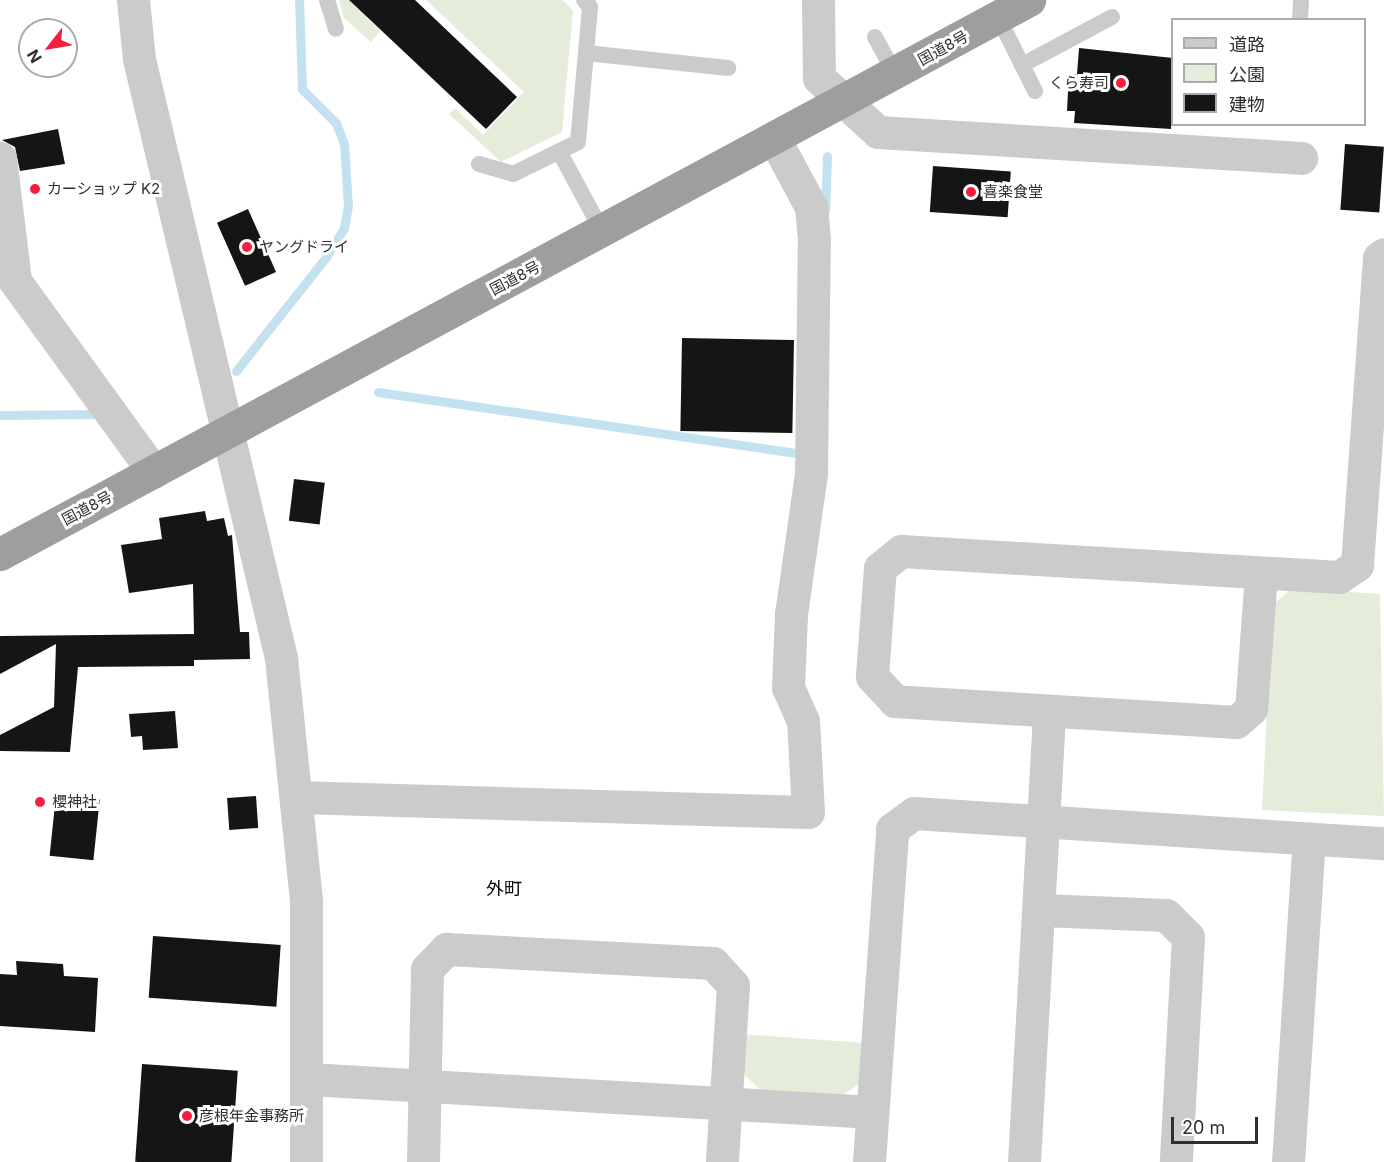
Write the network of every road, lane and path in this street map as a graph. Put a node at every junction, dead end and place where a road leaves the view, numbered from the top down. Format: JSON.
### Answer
{"nodes":[{"id":1,"x":133,"y":0,"type":"edge"},
{"id":2,"x":327,"y":0,"type":"edge"},
{"id":3,"x":584,"y":0,"type":"edge"},
{"id":4,"x":818,"y":0,"type":"edge"},
{"id":5,"x":1029,"y":0,"type":"edge"},
{"id":6,"x":1301,"y":0,"type":"edge"},
{"id":7,"x":998,"y":17,"type":"junction"},
{"id":8,"x":1112,"y":17,"type":"dead end"},
{"id":9,"x":1300,"y":18,"type":"edge"},
{"id":10,"x":336,"y":29,"type":"dead end"},
{"id":11,"x":875,"y":37,"type":"dead end"},
{"id":12,"x":586,"y":54,"type":"junction"},
{"id":13,"x":1022,"y":65,"type":"junction"},
{"id":14,"x":728,"y":68,"type":"dead end"},
{"id":15,"x":895,"y":74,"type":"junction"},
{"id":16,"x":1035,"y":91,"type":"dead end"},
{"id":17,"x":844,"y":101,"type":"junction"},
{"id":18,"x":774,"y":138,"type":"junction"},
{"id":19,"x":560,"y":151,"type":"junction"},
{"id":20,"x":0,"y":158,"type":"edge"},
{"id":21,"x":1301,"y":158,"type":"dead end"},
{"id":22,"x":479,"y":164,"type":"dead end"},
{"id":23,"x":602,"y":231,"type":"junction"},
{"id":24,"x":1384,"y":254,"type":"edge"},
{"id":25,"x":1377,"y":393,"type":"edge"},
{"id":26,"x":225,"y":435,"type":"junction"},
{"id":27,"x":154,"y":472,"type":"junction"},
{"id":28,"x":0,"y":554,"type":"edge"},
{"id":29,"x":1261,"y":574,"type":"junction"},
{"id":30,"x":1050,"y":711,"type":"junction"},
{"id":31,"x":296,"y":797,"type":"junction"},
{"id":32,"x":1044,"y":822,"type":"junction"},
{"id":33,"x":1309,"y":838,"type":"junction"},
{"id":34,"x":1384,"y":843,"type":"edge"},
{"id":35,"x":1041,"y":910,"type":"junction"},
{"id":36,"x":309,"y":1079,"type":"junction"},
{"id":37,"x":426,"y":1086,"type":"junction"},
{"id":38,"x":725,"y":1104,"type":"junction"},
{"id":39,"x":872,"y":1112,"type":"junction"},
{"id":40,"x":306,"y":1162,"type":"edge"},
{"id":41,"x":423,"y":1162,"type":"edge"},
{"id":42,"x":722,"y":1162,"type":"edge"},
{"id":43,"x":869,"y":1162,"type":"edge"},
{"id":44,"x":1024,"y":1162,"type":"edge"},
{"id":45,"x":1176,"y":1162,"type":"edge"},
{"id":46,"x":1288,"y":1162,"type":"edge"}],
"edges":[{"from":1,"to":26,"type":"street"},
{"from":2,"to":10,"type":"lane"},
{"from":3,"to":12,"type":"lane"},
{"from":4,"to":17,"type":"street"},
{"from":5,"to":7,"type":"highway","name":"国道8号"},
{"from":6,"to":9,"type":"lane"},
{"from":7,"to":13,"type":"lane"},
{"from":7,"to":15,"type":"highway","name":"国道8号"},
{"from":8,"to":13,"type":"lane"},
{"from":11,"to":15,"type":"lane"},
{"from":12,"to":14,"type":"lane"},
{"from":12,"to":19,"type":"lane"},
{"from":13,"to":16,"type":"lane"},
{"from":15,"to":17,"type":"highway","name":"国道8号"},
{"from":17,"to":18,"type":"highway","name":"国道8号"},
{"from":17,"to":21,"type":"street"},
{"from":18,"to":23,"type":"highway","name":"国道8号"},
{"from":18,"to":31,"type":"street"},
{"from":19,"to":22,"type":"lane"},
{"from":19,"to":23,"type":"lane"},
{"from":20,"to":27,"type":"street"},
{"from":23,"to":26,"type":"highway","name":"国道8号"},
{"from":24,"to":25,"type":"street"},
{"from":25,"to":29,"type":"street"},
{"from":26,"to":27,"type":"highway","name":"国道8号"},
{"from":26,"to":31,"type":"street"},
{"from":27,"to":28,"type":"highway","name":"国道8号"},
{"from":29,"to":30,"type":"street"},
{"from":29,"to":30,"type":"street"},
{"from":30,"to":32,"type":"street"},
{"from":31,"to":36,"type":"street"},
{"from":32,"to":33,"type":"street"},
{"from":32,"to":35,"type":"street"},
{"from":32,"to":39,"type":"street"},
{"from":33,"to":34,"type":"street"},
{"from":33,"to":46,"type":"street"},
{"from":35,"to":44,"type":"street"},
{"from":35,"to":45,"type":"street"},
{"from":36,"to":37,"type":"street"},
{"from":36,"to":40,"type":"street"},
{"from":37,"to":38,"type":"street"},
{"from":37,"to":38,"type":"street"},
{"from":37,"to":41,"type":"street"},
{"from":38,"to":39,"type":"street"},
{"from":38,"to":42,"type":"street"},
{"from":39,"to":43,"type":"street"}]}
